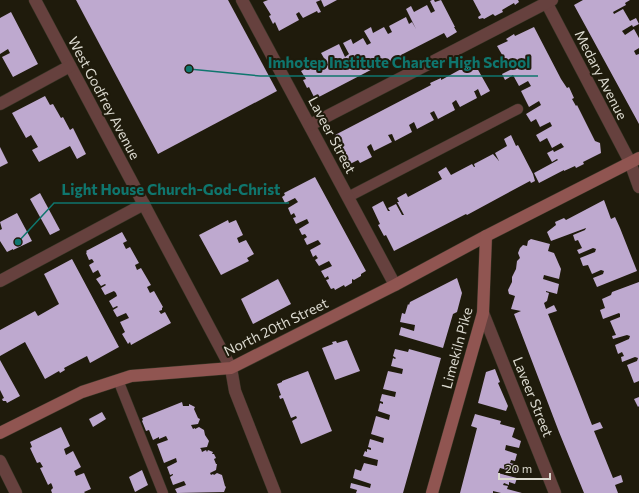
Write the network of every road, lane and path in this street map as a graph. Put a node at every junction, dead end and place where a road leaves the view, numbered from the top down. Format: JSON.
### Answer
{"nodes":[{"id":1,"x":35,"y":0,"type":"edge"},
{"id":2,"x":242,"y":0,"type":"edge"},
{"id":3,"x":548,"y":1,"type":"edge"},
{"id":4,"x":70,"y":66,"type":"junction"},
{"id":5,"x":0,"y":104,"type":"edge"},
{"id":6,"x":518,"y":109,"type":"dead end"},
{"id":7,"x":310,"y":125,"type":"junction"},
{"id":8,"x":634,"y":160,"type":"edge"},
{"id":9,"x":639,"y":187,"type":"edge"},
{"id":10,"x":348,"y":197,"type":"junction"},
{"id":11,"x":144,"y":204,"type":"junction"},
{"id":12,"x":486,"y":236,"type":"junction"},
{"id":13,"x":0,"y":281,"type":"edge"},
{"id":14,"x":395,"y":285,"type":"junction"},
{"id":15,"x":483,"y":313,"type":"junction"},
{"id":16,"x":231,"y":368,"type":"junction"},
{"id":17,"x":118,"y":380,"type":"junction"},
{"id":18,"x":0,"y":433,"type":"edge"},
{"id":19,"x":0,"y":461,"type":"edge"},
{"id":20,"x":16,"y":493,"type":"edge"},
{"id":21,"x":163,"y":493,"type":"edge"},
{"id":22,"x":275,"y":493,"type":"edge"},
{"id":23,"x":432,"y":493,"type":"edge"},
{"id":24,"x":555,"y":493,"type":"edge"}],
"edges":[{"from":1,"to":4,"type":"street","name":"West Godfrey Avenue"},
{"from":2,"to":7,"type":"street","name":"Laveer Street"},
{"from":3,"to":7,"type":"street"},
{"from":3,"to":8,"type":"street","name":"Medary Avenue"},
{"from":4,"to":5,"type":"street"},
{"from":4,"to":11,"type":"street","name":"West Godfrey Avenue"},
{"from":6,"to":10,"type":"lane"},
{"from":7,"to":10,"type":"street","name":"Laveer Street"},
{"from":8,"to":9,"type":"street","name":"Medary Avenue"},
{"from":8,"to":12,"type":"street"},
{"from":10,"to":14,"type":"street","name":"Laveer Street"},
{"from":11,"to":13,"type":"street"},
{"from":11,"to":16,"type":"street","name":"West Godfrey Avenue"},
{"from":12,"to":14,"type":"street","name":"North 20th Street"},
{"from":12,"to":15,"type":"street","name":"Limekiln Pike"},
{"from":14,"to":16,"type":"street","name":"North 20th Street"},
{"from":15,"to":23,"type":"street","name":"Limekiln Pike"},
{"from":15,"to":24,"type":"street","name":"Laveer Street"},
{"from":16,"to":17,"type":"street","name":"North 20th Street"},
{"from":16,"to":22,"type":"street","name":"West Godfrey Avenue"},
{"from":17,"to":18,"type":"street","name":"North 20th Street"},
{"from":17,"to":21,"type":"lane"},
{"from":19,"to":20,"type":"street"}]}
